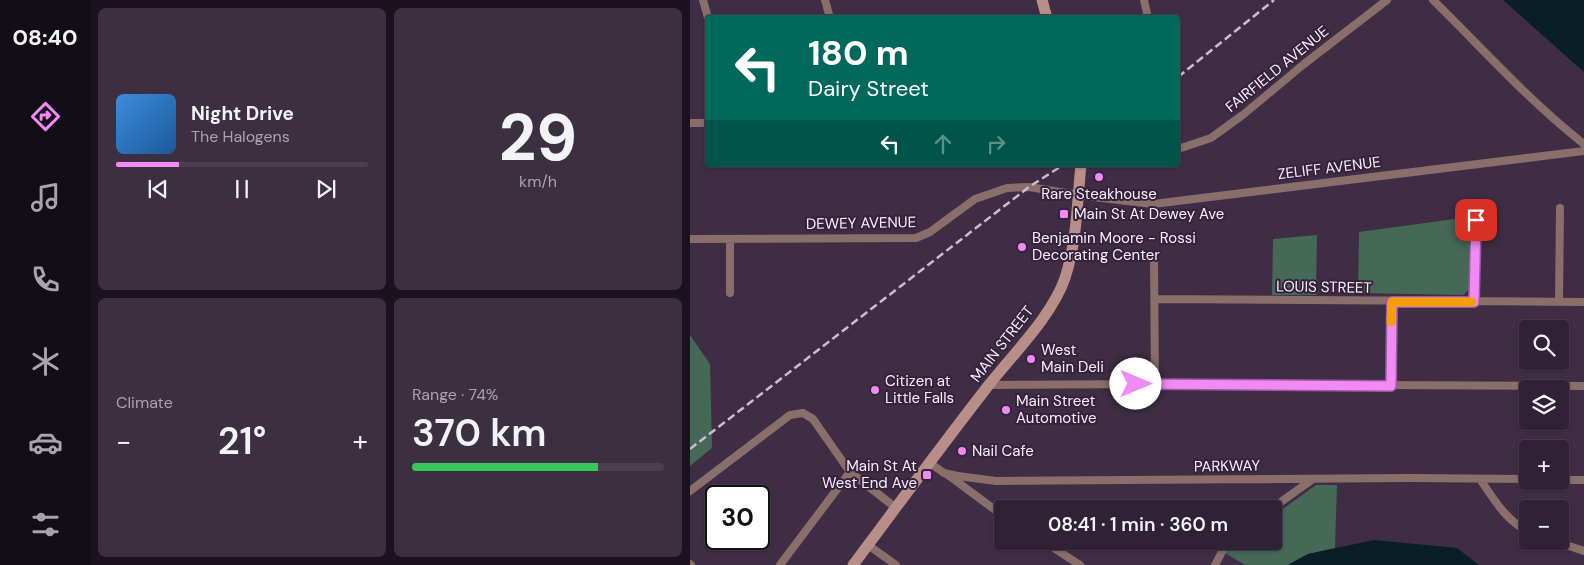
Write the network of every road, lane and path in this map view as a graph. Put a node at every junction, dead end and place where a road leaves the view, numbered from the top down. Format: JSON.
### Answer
{"nodes":[{"id":1,"x":703,"y":0,"type":"edge"},
{"id":2,"x":825,"y":0,"type":"edge"},
{"id":3,"x":1042,"y":0,"type":"edge"},
{"id":4,"x":1387,"y":0,"type":"edge"},
{"id":5,"x":1433,"y":0,"type":"edge"},
{"id":6,"x":1144,"y":1,"type":"edge"},
{"id":7,"x":707,"y":15,"type":"edge"},
{"id":8,"x":829,"y":15,"type":"edge"},
{"id":9,"x":1046,"y":15,"type":"edge"},
{"id":10,"x":1147,"y":15,"type":"edge"},
{"id":11,"x":690,"y":123,"type":"edge"},
{"id":12,"x":705,"y":123,"type":"edge"},
{"id":13,"x":1584,"y":144,"type":"edge"},
{"id":14,"x":1180,"y":148,"type":"edge"},
{"id":15,"x":1584,"y":151,"type":"edge"},
{"id":16,"x":1081,"y":167,"type":"edge"},
{"id":17,"x":1078,"y":195,"type":"junction"},
{"id":18,"x":1560,"y":208,"type":"dead end"},
{"id":19,"x":1476,"y":220,"type":"dead end"},
{"id":20,"x":690,"y":239,"type":"edge"},
{"id":21,"x":730,"y":239,"type":"junction"},
{"id":22,"x":1154,"y":258,"type":"dead end"},
{"id":23,"x":730,"y":293,"type":"dead end"},
{"id":24,"x":1154,"y":299,"type":"junction"},
{"id":25,"x":1392,"y":302,"type":"junction"},
{"id":26,"x":1474,"y":302,"type":"junction"},
{"id":27,"x":1559,"y":302,"type":"junction"},
{"id":28,"x":1584,"y":302,"type":"edge"},
{"id":29,"x":1155,"y":384,"type":"junction"},
{"id":30,"x":989,"y":385,"type":"junction"},
{"id":31,"x":1391,"y":386,"type":"junction"},
{"id":32,"x":1584,"y":386,"type":"edge"},
{"id":33,"x":930,"y":463,"type":"junction"},
{"id":34,"x":850,"y":472,"type":"junction"},
{"id":35,"x":944,"y":473,"type":"junction"},
{"id":36,"x":1313,"y":479,"type":"junction"},
{"id":37,"x":1480,"y":479,"type":"junction"},
{"id":38,"x":1519,"y":479,"type":"edge"},
{"id":39,"x":1569,"y":480,"type":"edge"},
{"id":40,"x":1584,"y":480,"type":"edge"},
{"id":41,"x":690,"y":491,"type":"edge"},
{"id":42,"x":1282,"y":501,"type":"edge"},
{"id":43,"x":896,"y":508,"type":"junction"},
{"id":44,"x":994,"y":510,"type":"edge"},
{"id":45,"x":1519,"y":526,"type":"edge"},
{"id":46,"x":868,"y":545,"type":"junction"},
{"id":47,"x":1569,"y":546,"type":"edge"},
{"id":48,"x":1057,"y":550,"type":"edge"},
{"id":49,"x":1223,"y":550,"type":"edge"},
{"id":50,"x":1584,"y":551,"type":"edge"},
{"id":51,"x":780,"y":565,"type":"edge"},
{"id":52,"x":853,"y":565,"type":"edge"},
{"id":53,"x":896,"y":565,"type":"edge"},
{"id":54,"x":1080,"y":565,"type":"edge"},
{"id":55,"x":1215,"y":565,"type":"edge"}],
"edges":[{"from":1,"to":7,"type":"street"},
{"from":2,"to":8,"type":"street"},
{"from":3,"to":9,"type":"main road"},
{"from":4,"to":14,"type":"street","name":"FAIRFIELD AVENUE"},
{"from":5,"to":13,"type":"street"},
{"from":6,"to":10,"type":"street"},
{"from":11,"to":12,"type":"street"},
{"from":15,"to":17,"type":"street","name":"ZELIFF AVENUE"},
{"from":16,"to":17,"type":"main road","name":"MAIN STREET"},
{"from":17,"to":21,"type":"street","name":"DEWEY AVENUE"},
{"from":17,"to":30,"type":"main road","name":"MAIN STREET"},
{"from":18,"to":27,"type":"street"},
{"from":19,"to":26,"type":"street"},
{"from":20,"to":21,"type":"street","name":"DEWEY AVENUE"},
{"from":21,"to":23,"type":"street"},
{"from":22,"to":24,"type":"street"},
{"from":24,"to":25,"type":"street","name":"LOUIS STREET"},
{"from":24,"to":29,"type":"street"},
{"from":25,"to":26,"type":"street","name":"LOUIS STREET"},
{"from":25,"to":31,"type":"street"},
{"from":26,"to":27,"type":"street","name":"LOUIS STREET"},
{"from":27,"to":28,"type":"street","name":"LOUIS STREET"},
{"from":29,"to":30,"type":"street"},
{"from":29,"to":31,"type":"street"},
{"from":30,"to":33,"type":"main road","name":"MAIN STREET"},
{"from":31,"to":32,"type":"street"},
{"from":33,"to":35,"type":"street","name":"PARKWAY"},
{"from":33,"to":43,"type":"main road","name":"MAIN STREET"},
{"from":34,"to":41,"type":"street"},
{"from":34,"to":43,"type":"street"},
{"from":34,"to":51,"type":"street"},
{"from":35,"to":36,"type":"street","name":"PARKWAY"},
{"from":35,"to":44,"type":"street"},
{"from":36,"to":37,"type":"street","name":"PARKWAY"},
{"from":36,"to":42,"type":"street"},
{"from":37,"to":38,"type":"street","name":"PARKWAY"},
{"from":37,"to":45,"type":"street"},
{"from":39,"to":40,"type":"street"},
{"from":43,"to":46,"type":"main road","name":"MAIN STREET"},
{"from":46,"to":52,"type":"main road","name":"MAIN STREET"},
{"from":46,"to":53,"type":"street"},
{"from":47,"to":50,"type":"street"},
{"from":48,"to":54,"type":"street"},
{"from":49,"to":55,"type":"street"}]}
